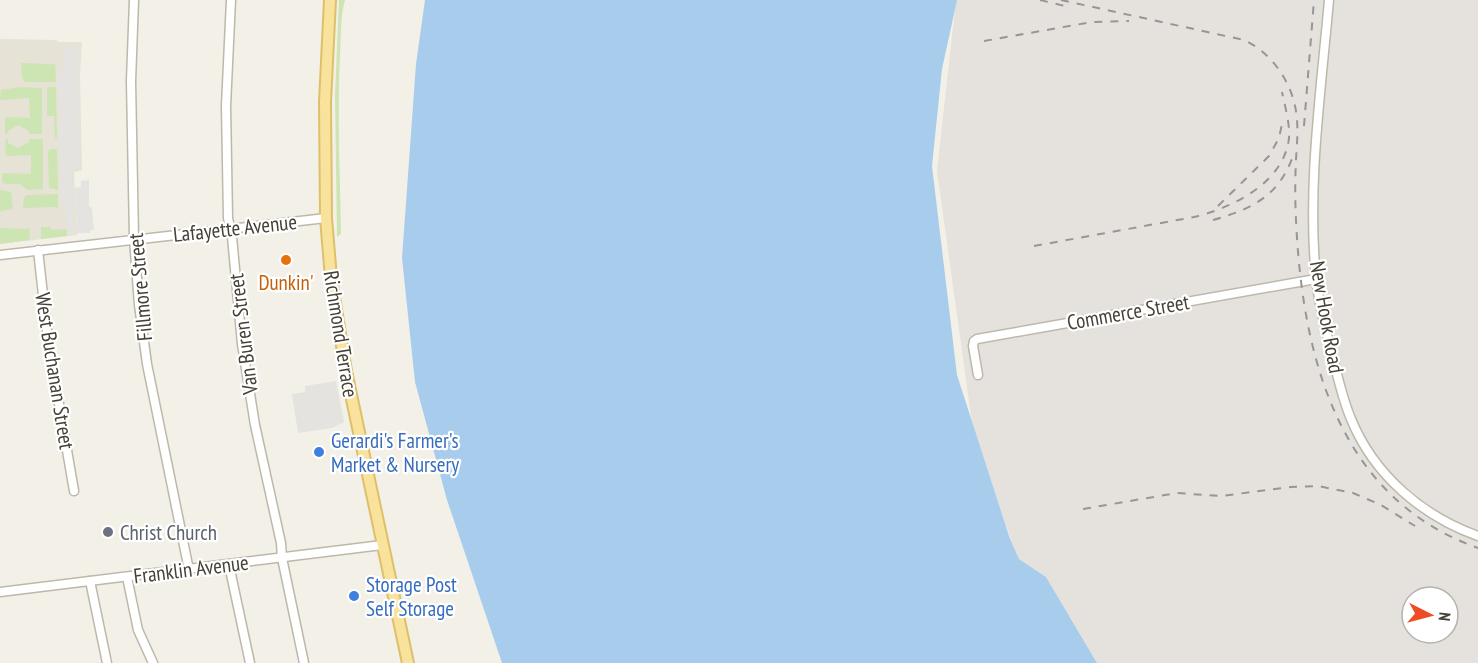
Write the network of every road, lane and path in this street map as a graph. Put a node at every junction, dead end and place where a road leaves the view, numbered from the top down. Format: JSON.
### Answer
{"nodes":[{"id":1,"x":134,"y":0,"type":"edge"},
{"id":2,"x":231,"y":0,"type":"edge"},
{"id":3,"x":330,"y":0,"type":"edge"},
{"id":4,"x":1329,"y":0,"type":"edge"},
{"id":5,"x":326,"y":218,"type":"junction"},
{"id":6,"x":230,"y":228,"type":"junction"},
{"id":7,"x":134,"y":239,"type":"junction"},
{"id":8,"x":38,"y":250,"type":"junction"},
{"id":9,"x":0,"y":255,"type":"edge"},
{"id":10,"x":1317,"y":279,"type":"junction"},
{"id":11,"x":978,"y":375,"type":"dead end"},
{"id":12,"x":74,"y":491,"type":"dead end"},
{"id":13,"x":1478,"y":536,"type":"edge"},
{"id":14,"x":382,"y":545,"type":"junction"},
{"id":15,"x":282,"y":558,"type":"junction"},
{"id":16,"x":229,"y":565,"type":"junction"},
{"id":17,"x":189,"y":570,"type":"junction"},
{"id":18,"x":127,"y":577,"type":"junction"},
{"id":19,"x":90,"y":582,"type":"junction"},
{"id":20,"x":0,"y":592,"type":"edge"},
{"id":21,"x":107,"y":663,"type":"edge"},
{"id":22,"x":153,"y":663,"type":"edge"},
{"id":23,"x":250,"y":663,"type":"edge"},
{"id":24,"x":304,"y":663,"type":"edge"},
{"id":25,"x":408,"y":663,"type":"edge"}],
"edges":[{"from":1,"to":7,"type":"street","name":"Fillmore Street"},
{"from":2,"to":6,"type":"street","name":"Van Buren Street"},
{"from":3,"to":5,"type":"main road","name":"Richmond Terrace"},
{"from":4,"to":10,"type":"street","name":"New Hook Road"},
{"from":5,"to":6,"type":"street","name":"Lafayette Avenue"},
{"from":5,"to":14,"type":"main road","name":"Richmond Terrace"},
{"from":6,"to":7,"type":"street","name":"Lafayette Avenue"},
{"from":6,"to":15,"type":"street","name":"Van Buren Street"},
{"from":7,"to":8,"type":"street","name":"Lafayette Avenue"},
{"from":7,"to":17,"type":"street","name":"Fillmore Street"},
{"from":8,"to":9,"type":"street","name":"Lafayette Avenue"},
{"from":8,"to":12,"type":"street","name":"West Buchanan Street"},
{"from":10,"to":11,"type":"street","name":"Commerce Street"},
{"from":10,"to":13,"type":"street","name":"New Hook Road"},
{"from":14,"to":15,"type":"street","name":"Franklin Avenue"},
{"from":14,"to":25,"type":"main road","name":"Richmond Terrace"},
{"from":15,"to":16,"type":"street","name":"Franklin Avenue"},
{"from":15,"to":24,"type":"street","name":"Van Buren Street"},
{"from":16,"to":17,"type":"street","name":"Franklin Avenue"},
{"from":16,"to":23,"type":"street"},
{"from":17,"to":18,"type":"street","name":"Franklin Avenue"},
{"from":18,"to":19,"type":"street","name":"Franklin Avenue"},
{"from":18,"to":22,"type":"street"},
{"from":19,"to":20,"type":"street","name":"Franklin Avenue"},
{"from":19,"to":21,"type":"street"}]}
